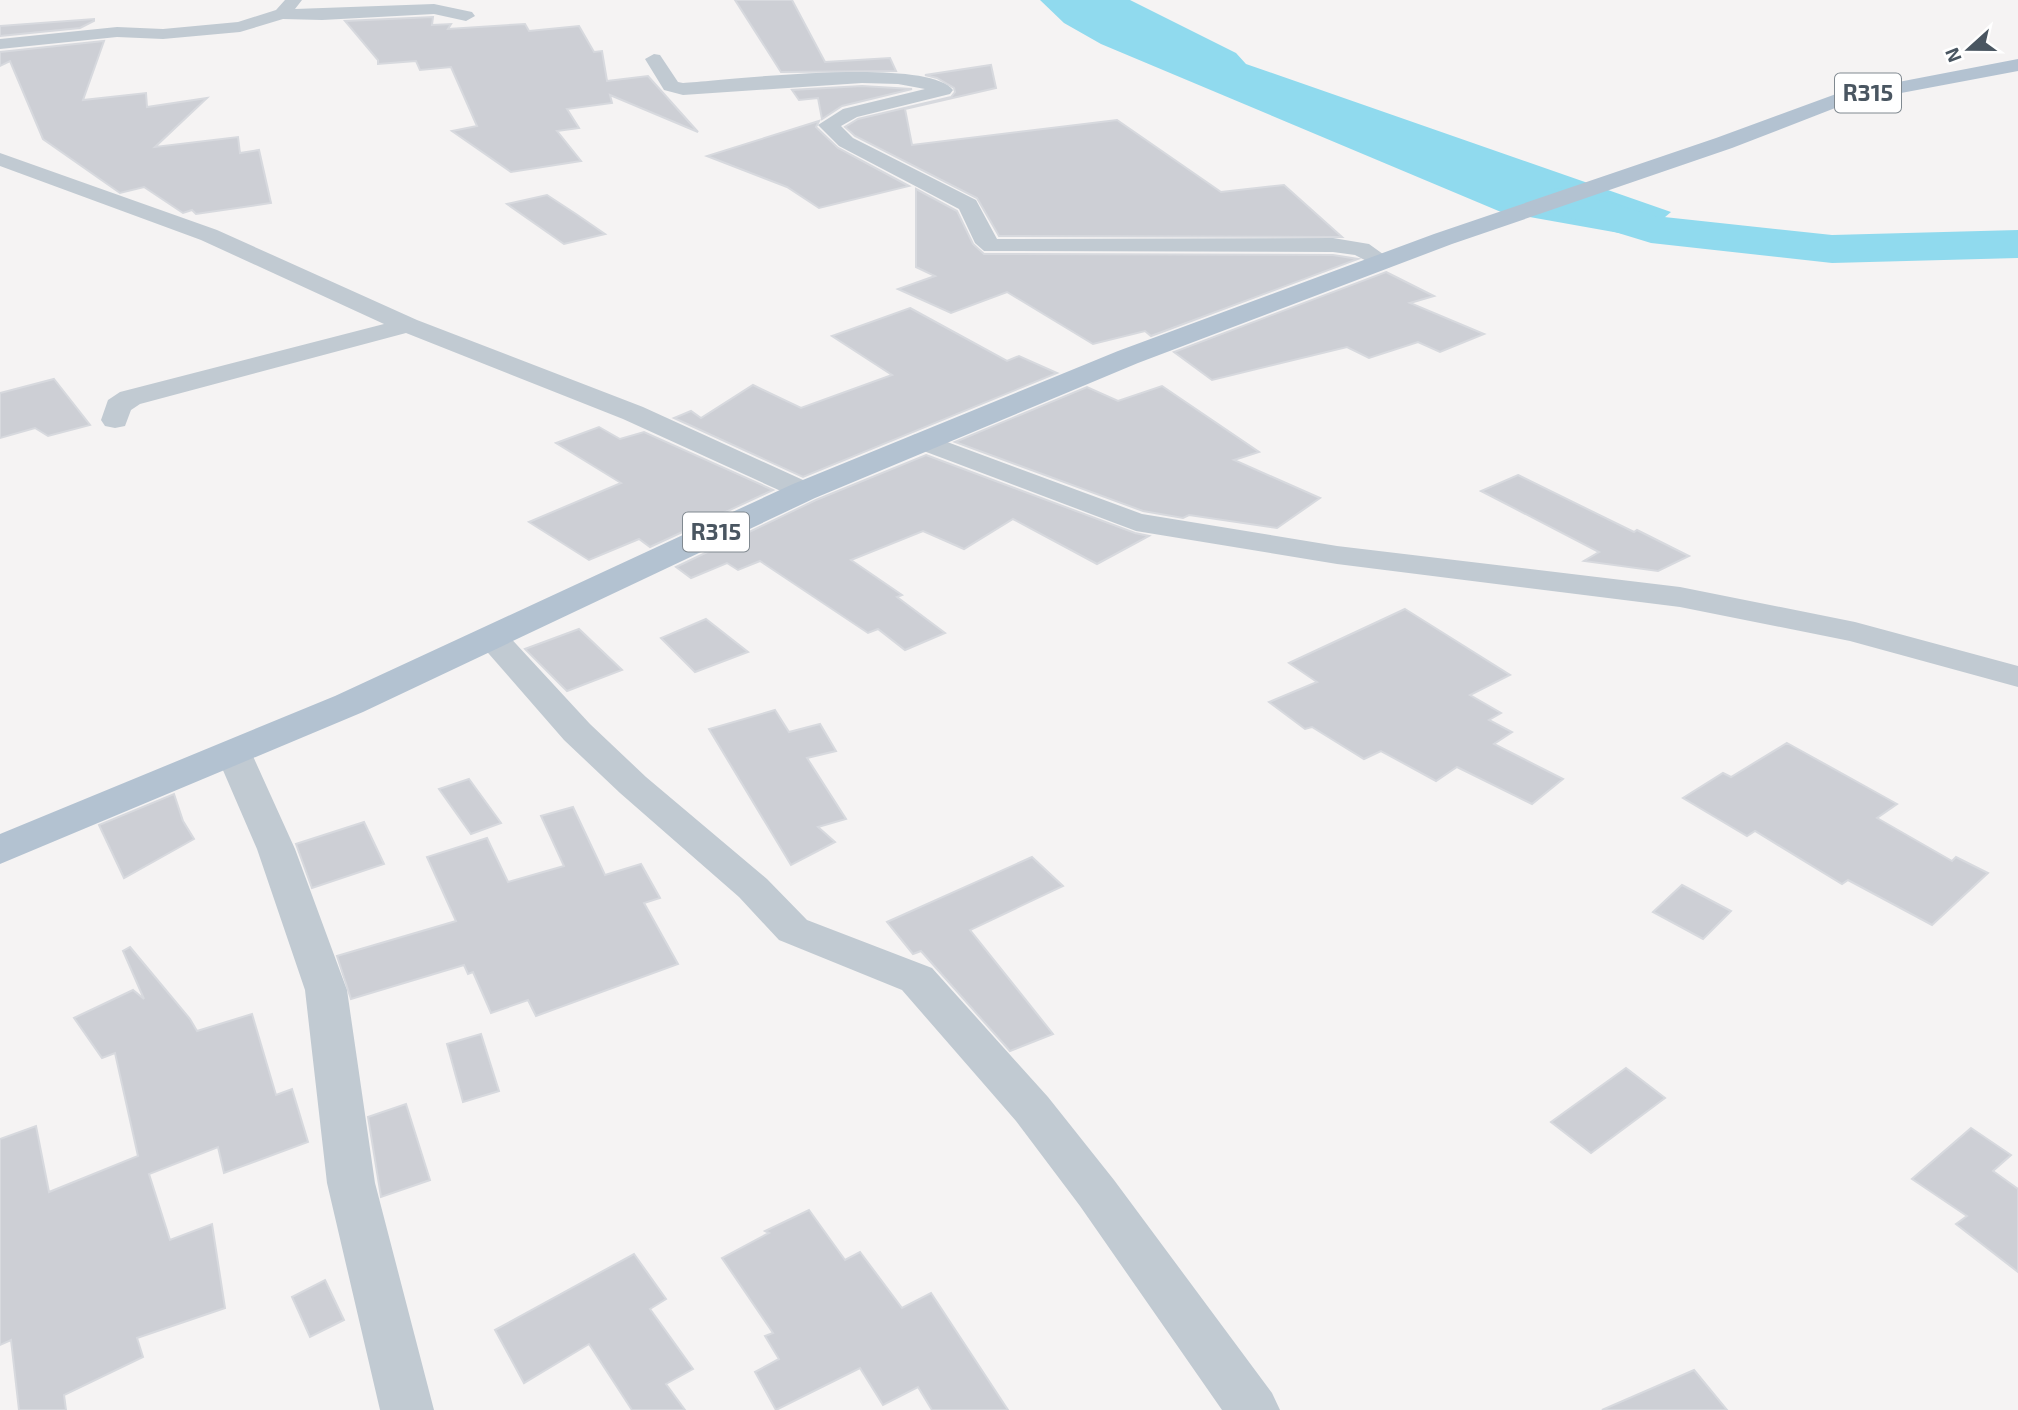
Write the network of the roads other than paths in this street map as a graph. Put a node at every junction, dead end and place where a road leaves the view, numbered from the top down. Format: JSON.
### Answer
{"nodes":[{"id":1,"x":294,"y":0,"type":"edge"},
{"id":2,"x":282,"y":15,"type":"junction"},
{"id":3,"x":467,"y":16,"type":"dead end"},
{"id":4,"x":0,"y":44,"type":"edge"},
{"id":5,"x":654,"y":59,"type":"dead end"},
{"id":6,"x":2018,"y":65,"type":"edge"},
{"id":7,"x":0,"y":159,"type":"edge"},
{"id":8,"x":1382,"y":262,"type":"junction"},
{"id":9,"x":408,"y":325,"type":"junction"},
{"id":10,"x":115,"y":420,"type":"dead end"},
{"id":11,"x":923,"y":441,"type":"junction"},
{"id":12,"x":804,"y":491,"type":"junction"},
{"id":13,"x":492,"y":638,"type":"junction"},
{"id":14,"x":2018,"y":677,"type":"edge"},
{"id":15,"x":234,"y":754,"type":"junction"},
{"id":16,"x":0,"y":850,"type":"edge"},
{"id":17,"x":407,"y":1410,"type":"edge"},
{"id":18,"x":1253,"y":1410,"type":"edge"}],
"edges":[{"from":1,"to":2,"type":"street"},
{"from":2,"to":3,"type":"street"},
{"from":2,"to":4,"type":"street"},
{"from":5,"to":8,"type":"street"},
{"from":6,"to":8,"type":"main road","number":"R315"},
{"from":7,"to":9,"type":"street"},
{"from":8,"to":11,"type":"main road","number":"R315"},
{"from":9,"to":10,"type":"street"},
{"from":9,"to":12,"type":"street"},
{"from":11,"to":12,"type":"main road","number":"R315"},
{"from":11,"to":14,"type":"street"},
{"from":12,"to":13,"type":"main road","number":"R315"},
{"from":13,"to":15,"type":"main road","number":"R315"},
{"from":13,"to":18,"type":"street"},
{"from":15,"to":16,"type":"main road","number":"R315"},
{"from":15,"to":17,"type":"street"}]}
